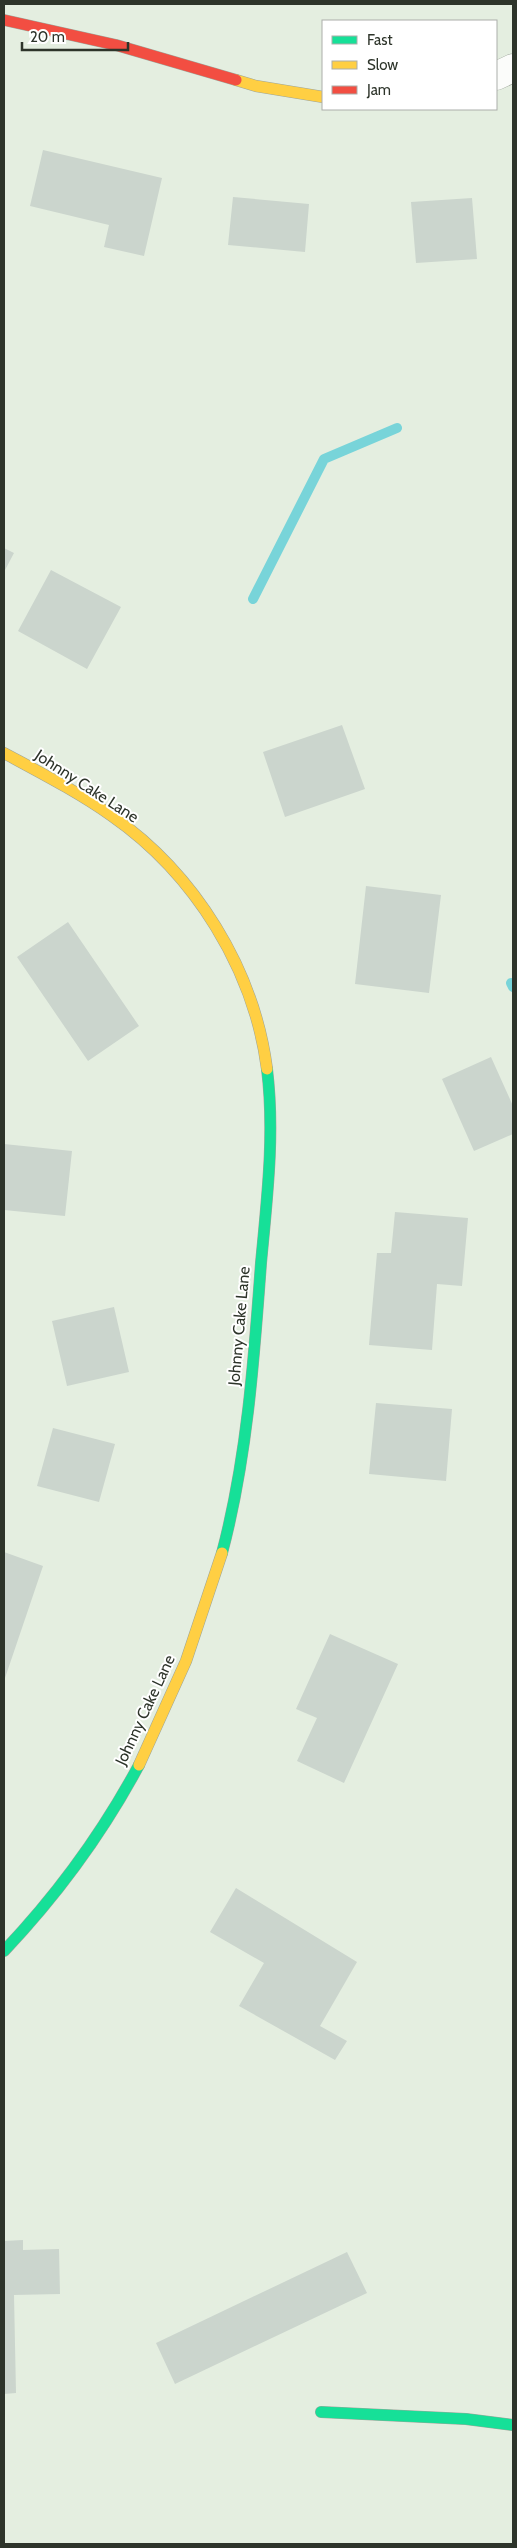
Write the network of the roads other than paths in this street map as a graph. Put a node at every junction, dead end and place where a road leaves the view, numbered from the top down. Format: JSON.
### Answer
{"nodes":[{"id":1,"x":4,"y":20,"type":"edge"},
{"id":2,"x":513,"y":68,"type":"edge"},
{"id":3,"x":497,"y":76,"type":"edge"},
{"id":4,"x":322,"y":97,"type":"edge"},
{"id":5,"x":4,"y":753,"type":"edge"},
{"id":6,"x":4,"y":1952,"type":"edge"},
{"id":7,"x":321,"y":2412,"type":"dead end"},
{"id":8,"x":513,"y":2425,"type":"edge"}],
"edges":[{"from":1,"to":4,"type":"street"},
{"from":2,"to":3,"type":"street"},
{"from":5,"to":6,"type":"street","name":"Johnny Cake Lane"},
{"from":7,"to":8,"type":"street"}]}
